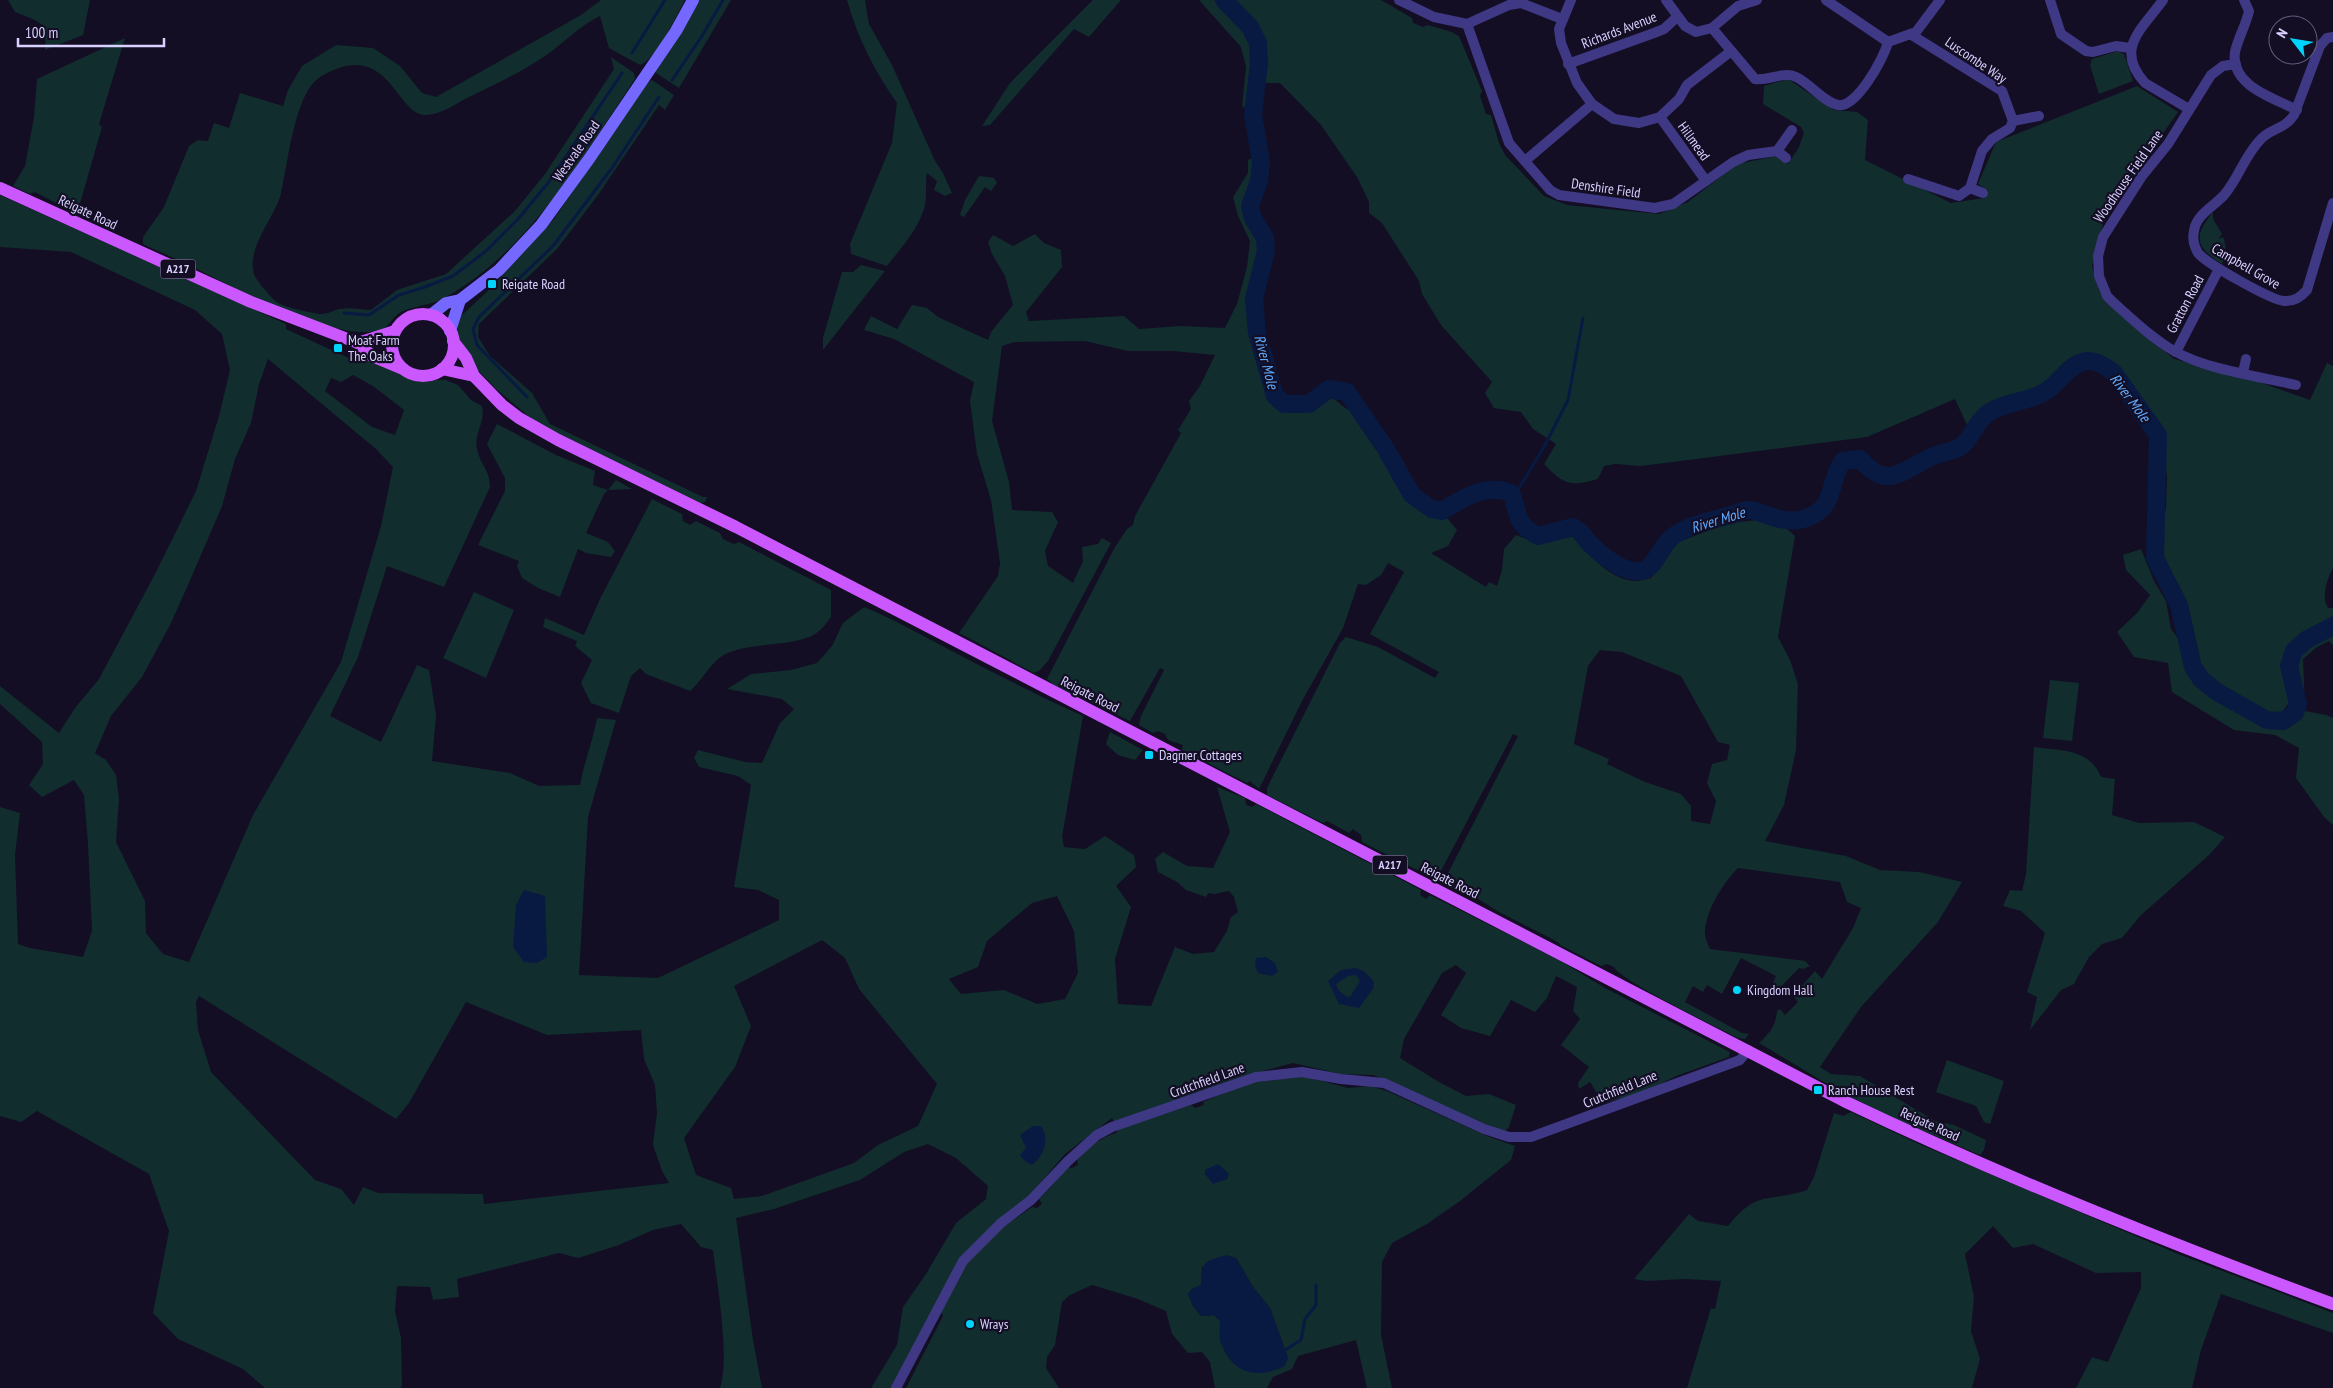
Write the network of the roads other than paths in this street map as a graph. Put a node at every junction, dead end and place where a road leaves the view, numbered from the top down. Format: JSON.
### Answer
{"nodes":[{"id":1,"x":693,"y":0,"type":"edge"},
{"id":2,"x":1399,"y":0,"type":"edge"},
{"id":3,"x":1571,"y":0,"type":"edge"},
{"id":4,"x":1666,"y":0,"type":"edge"},
{"id":5,"x":1757,"y":0,"type":"edge"},
{"id":6,"x":1826,"y":0,"type":"edge"},
{"id":7,"x":1940,"y":0,"type":"edge"},
{"id":8,"x":2050,"y":0,"type":"edge"},
{"id":9,"x":2163,"y":0,"type":"edge"},
{"id":10,"x":2244,"y":0,"type":"edge"},
{"id":11,"x":1411,"y":3,"type":"edge"},
{"id":12,"x":1508,"y":3,"type":"edge"},
{"id":13,"x":1677,"y":17,"type":"junction"},
{"id":14,"x":1562,"y":19,"type":"junction"},
{"id":15,"x":1467,"y":24,"type":"junction"},
{"id":16,"x":1712,"y":28,"type":"junction"},
{"id":17,"x":1910,"y":34,"type":"junction"},
{"id":18,"x":2333,"y":37,"type":"edge"},
{"id":19,"x":1888,"y":42,"type":"junction"},
{"id":20,"x":2130,"y":48,"type":"junction"},
{"id":21,"x":1730,"y":52,"type":"junction"},
{"id":22,"x":1568,"y":64,"type":"junction"},
{"id":23,"x":2236,"y":64,"type":"junction"},
{"id":24,"x":1592,"y":104,"type":"junction"},
{"id":25,"x":2189,"y":110,"type":"junction"},
{"id":26,"x":2297,"y":110,"type":"junction"},
{"id":27,"x":2039,"y":116,"type":"dead end"},
{"id":28,"x":1660,"y":117,"type":"junction"},
{"id":29,"x":2013,"y":121,"type":"junction"},
{"id":30,"x":1792,"y":130,"type":"dead end"},
{"id":31,"x":1777,"y":151,"type":"junction"},
{"id":32,"x":1786,"y":158,"type":"dead end"},
{"id":33,"x":1525,"y":162,"type":"junction"},
{"id":34,"x":1908,"y":179,"type":"dead end"},
{"id":35,"x":1706,"y":181,"type":"junction"},
{"id":36,"x":0,"y":188,"type":"edge"},
{"id":37,"x":1970,"y":188,"type":"junction"},
{"id":38,"x":1983,"y":193,"type":"dead end"},
{"id":39,"x":2333,"y":203,"type":"edge"},
{"id":40,"x":2219,"y":269,"type":"junction"},
{"id":41,"x":460,"y":300,"type":"junction"},
{"id":42,"x":431,"y":315,"type":"junction"},
{"id":43,"x":395,"y":331,"type":"junction"},
{"id":44,"x":452,"y":336,"type":"junction"},
{"id":45,"x":358,"y":343,"type":"junction"},
{"id":46,"x":2176,"y":352,"type":"junction"},
{"id":47,"x":2246,"y":359,"type":"dead end"},
{"id":48,"x":403,"y":369,"type":"junction"},
{"id":49,"x":442,"y":369,"type":"junction"},
{"id":50,"x":2243,"y":372,"type":"junction"},
{"id":51,"x":474,"y":376,"type":"junction"},
{"id":52,"x":2296,"y":385,"type":"dead end"},
{"id":53,"x":1748,"y":1050,"type":"junction"},
{"id":54,"x":2333,"y":1304,"type":"edge"},
{"id":55,"x":896,"y":1388,"type":"edge"}],
"edges":[{"from":1,"to":41,"type":"street","name":"Westvale Road"},
{"from":2,"to":11,"type":"street"},
{"from":3,"to":14,"type":"street"},
{"from":4,"to":13,"type":"street"},
{"from":5,"to":16,"type":"street"},
{"from":6,"to":19,"type":"street"},
{"from":7,"to":17,"type":"street"},
{"from":8,"to":20,"type":"street"},
{"from":9,"to":20,"type":"street"},
{"from":10,"to":23,"type":"street"},
{"from":11,"to":15,"type":"street"},
{"from":12,"to":14,"type":"street"},
{"from":12,"to":15,"type":"street"},
{"from":13,"to":16,"type":"street"},
{"from":13,"to":22,"type":"street","name":"Richards Avenue"},
{"from":14,"to":22,"type":"street"},
{"from":15,"to":33,"type":"street","name":"Denshire Field"},
{"from":16,"to":21,"type":"street"},
{"from":17,"to":19,"type":"street"},
{"from":17,"to":29,"type":"street","name":"Luscombe Way"},
{"from":18,"to":26,"type":"street","name":"Campbell Grove"},
{"from":19,"to":21,"type":"street"},
{"from":20,"to":25,"type":"street"},
{"from":21,"to":28,"type":"street"},
{"from":22,"to":24,"type":"street"},
{"from":23,"to":25,"type":"street","name":"Woodhouse Field Lane"},
{"from":23,"to":26,"type":"street"},
{"from":24,"to":28,"type":"street"},
{"from":24,"to":33,"type":"street"},
{"from":25,"to":46,"type":"street","name":"Woodhouse Field Lane"},
{"from":26,"to":40,"type":"street","name":"Campbell Grove"},
{"from":27,"to":29,"type":"street"},
{"from":28,"to":35,"type":"street","name":"Hillmead"},
{"from":29,"to":37,"type":"street"},
{"from":30,"to":31,"type":"street"},
{"from":31,"to":32,"type":"street"},
{"from":31,"to":35,"type":"street","name":"Denshire Field"},
{"from":33,"to":35,"type":"street","name":"Denshire Field"},
{"from":34,"to":37,"type":"street"},
{"from":36,"to":45,"type":"main road","name":"Reigate Road","number":"A217"},
{"from":37,"to":38,"type":"street"},
{"from":39,"to":40,"type":"street","name":"Campbell Grove"},
{"from":40,"to":46,"type":"street","name":"Gratton Road"},
{"from":41,"to":42,"type":"street","name":"Westvale Road"},
{"from":41,"to":44,"type":"street"},
{"from":42,"to":43,"type":"main road"},
{"from":42,"to":44,"type":"main road"},
{"from":43,"to":45,"type":"main road"},
{"from":43,"to":48,"type":"main road"},
{"from":44,"to":49,"type":"main road"},
{"from":44,"to":51,"type":"main road","name":"Reigate Road","number":"A217"},
{"from":45,"to":48,"type":"main road","name":"Reigate Road","number":"A217"},
{"from":46,"to":50,"type":"street","name":"Woodhouse Field Lane"},
{"from":47,"to":50,"type":"street"},
{"from":48,"to":49,"type":"main road"},
{"from":49,"to":51,"type":"main road"},
{"from":50,"to":52,"type":"street","name":"Woodhouse Field Lane"},
{"from":51,"to":53,"type":"main road","name":"Reigate Road","number":"A217"},
{"from":53,"to":54,"type":"main road","name":"Reigate Road","number":"A217"},
{"from":53,"to":55,"type":"street","name":"Crutchfield Lane"}]}
